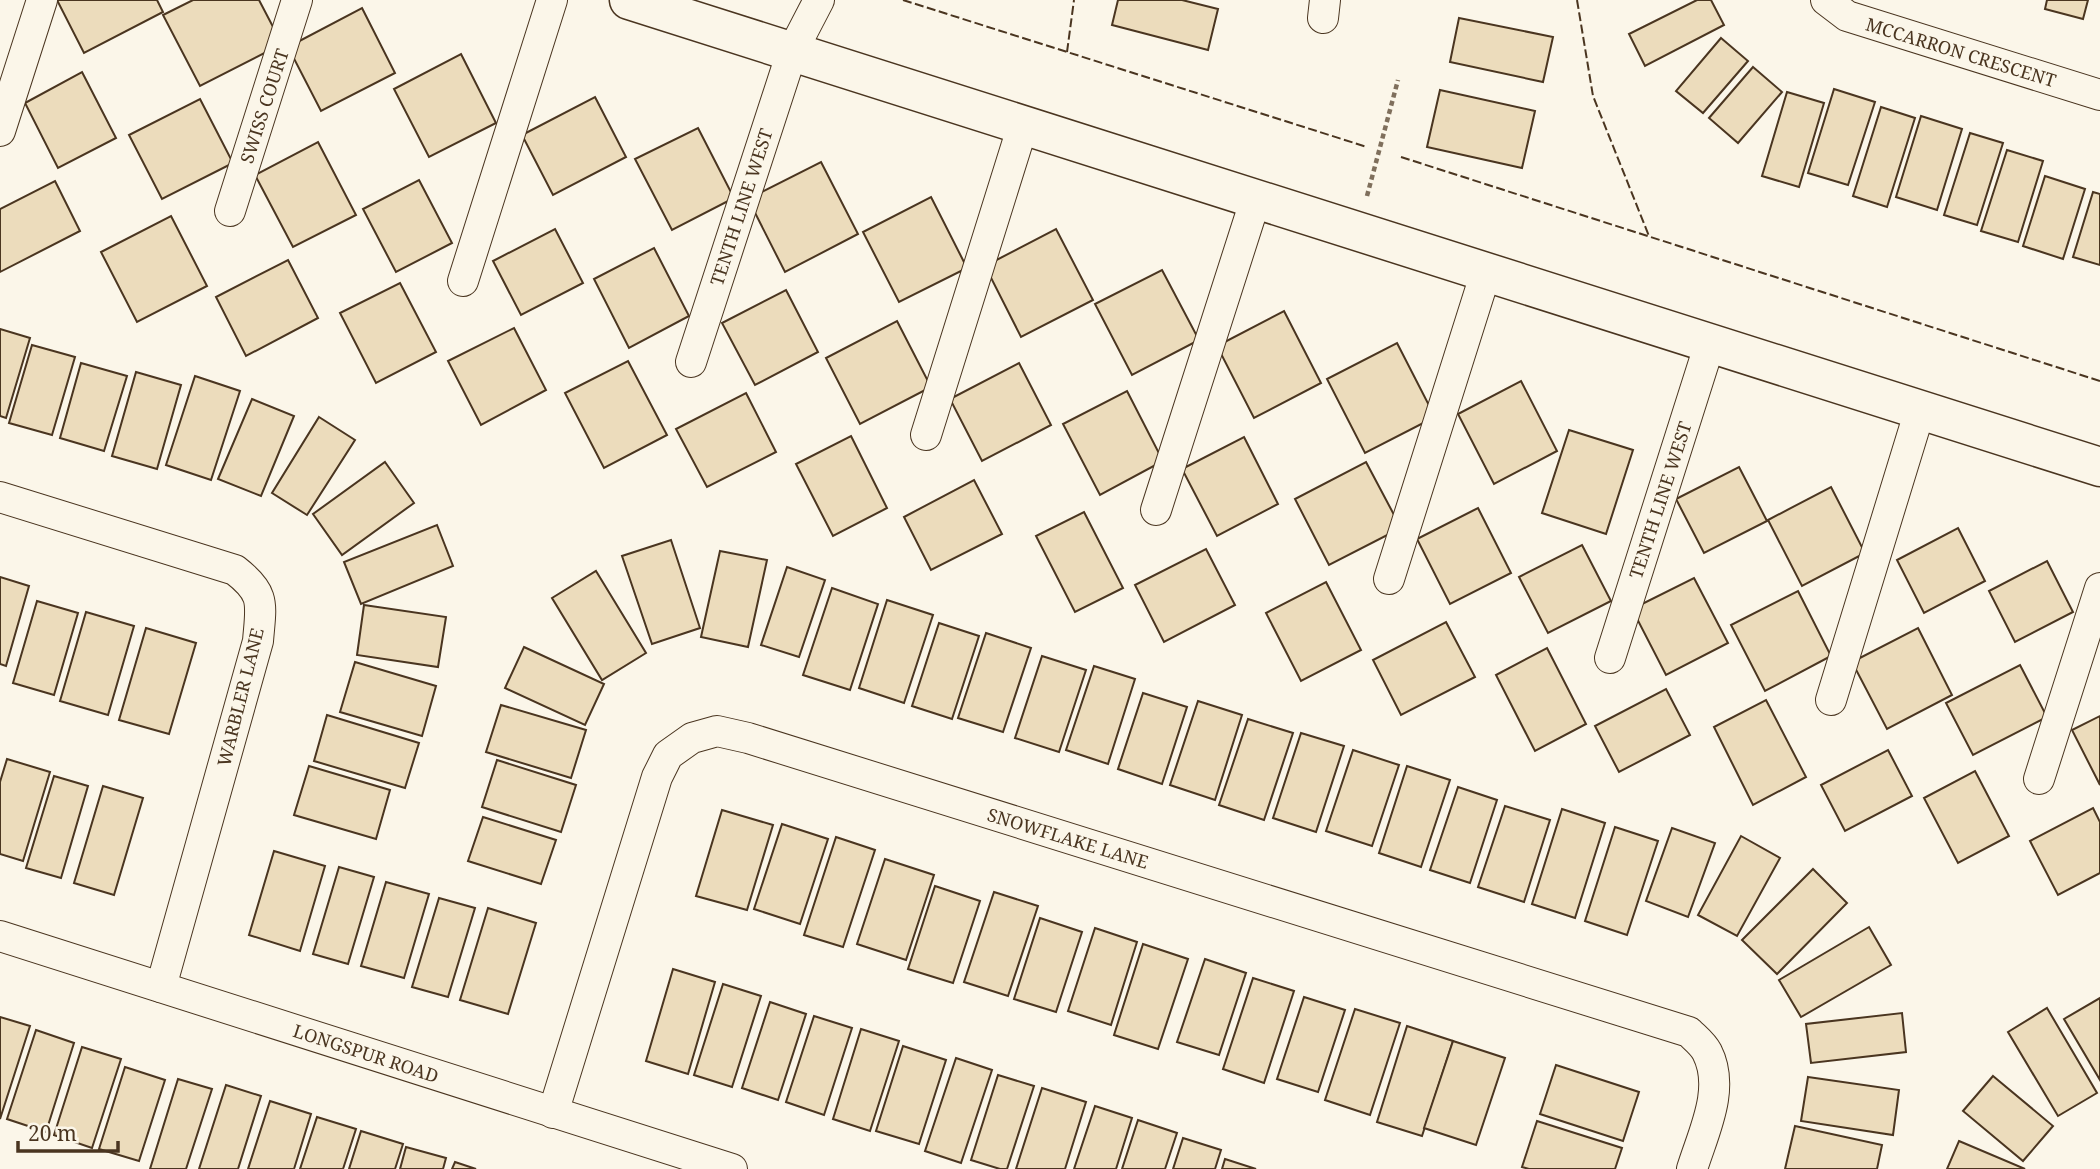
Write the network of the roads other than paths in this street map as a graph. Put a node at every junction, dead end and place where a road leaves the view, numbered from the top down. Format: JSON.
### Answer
{"nodes":[{"id":1,"x":42,"y":0,"type":"edge"},
{"id":2,"x":297,"y":0,"type":"edge"},
{"id":3,"x":552,"y":0,"type":"edge"},
{"id":4,"x":629,"y":0,"type":"edge"},
{"id":5,"x":819,"y":0,"type":"edge"},
{"id":6,"x":1826,"y":0,"type":"edge"},
{"id":7,"x":792,"y":52,"type":"junction"},
{"id":8,"x":2100,"y":95,"type":"edge"},
{"id":9,"x":1023,"y":125,"type":"junction"},
{"id":10,"x":0,"y":131,"type":"edge"},
{"id":11,"x":1256,"y":198,"type":"junction"},
{"id":12,"x":230,"y":211,"type":"dead end"},
{"id":13,"x":1486,"y":272,"type":"junction"},
{"id":14,"x":463,"y":281,"type":"dead end"},
{"id":15,"x":1710,"y":343,"type":"junction"},
{"id":16,"x":691,"y":362,"type":"dead end"},
{"id":17,"x":1920,"y":410,"type":"junction"},
{"id":18,"x":926,"y":435,"type":"dead end"},
{"id":19,"x":2100,"y":467,"type":"edge"},
{"id":20,"x":0,"y":497,"type":"edge"},
{"id":21,"x":1156,"y":510,"type":"dead end"},
{"id":22,"x":1389,"y":579,"type":"dead end"},
{"id":23,"x":2100,"y":588,"type":"edge"},
{"id":24,"x":1610,"y":658,"type":"dead end"},
{"id":25,"x":1831,"y":700,"type":"dead end"},
{"id":26,"x":2039,"y":779,"type":"dead end"},
{"id":27,"x":0,"y":936,"type":"edge"},
{"id":28,"x":161,"y":987,"type":"junction"},
{"id":29,"x":553,"y":1113,"type":"junction"},
{"id":30,"x":732,"y":1169,"type":"edge"},
{"id":31,"x":1692,"y":1169,"type":"edge"}],
"edges":[{"from":1,"to":10,"type":"street"},
{"from":2,"to":12,"type":"street","name":"SWISS COURT"},
{"from":3,"to":14,"type":"street"},
{"from":4,"to":7,"type":"street"},
{"from":5,"to":7,"type":"street","name":"TENTH LINE WEST"},
{"from":6,"to":8,"type":"street","name":"MCCARRON CRESCENT"},
{"from":7,"to":9,"type":"street"},
{"from":7,"to":16,"type":"street","name":"TENTH LINE WEST"},
{"from":9,"to":11,"type":"street"},
{"from":9,"to":18,"type":"street"},
{"from":11,"to":13,"type":"street"},
{"from":11,"to":21,"type":"street"},
{"from":13,"to":15,"type":"street"},
{"from":13,"to":22,"type":"street"},
{"from":15,"to":17,"type":"street"},
{"from":15,"to":24,"type":"street","name":"TENTH LINE WEST"},
{"from":17,"to":19,"type":"street"},
{"from":17,"to":25,"type":"street"},
{"from":20,"to":28,"type":"street","name":"WARBLER LANE"},
{"from":23,"to":26,"type":"street"},
{"from":27,"to":28,"type":"street","name":"LONGSPUR ROAD"},
{"from":28,"to":29,"type":"street","name":"LONGSPUR ROAD"},
{"from":29,"to":30,"type":"street","name":"LONGSPUR ROAD"},
{"from":29,"to":31,"type":"street","name":"SNOWFLAKE LANE"}]}
